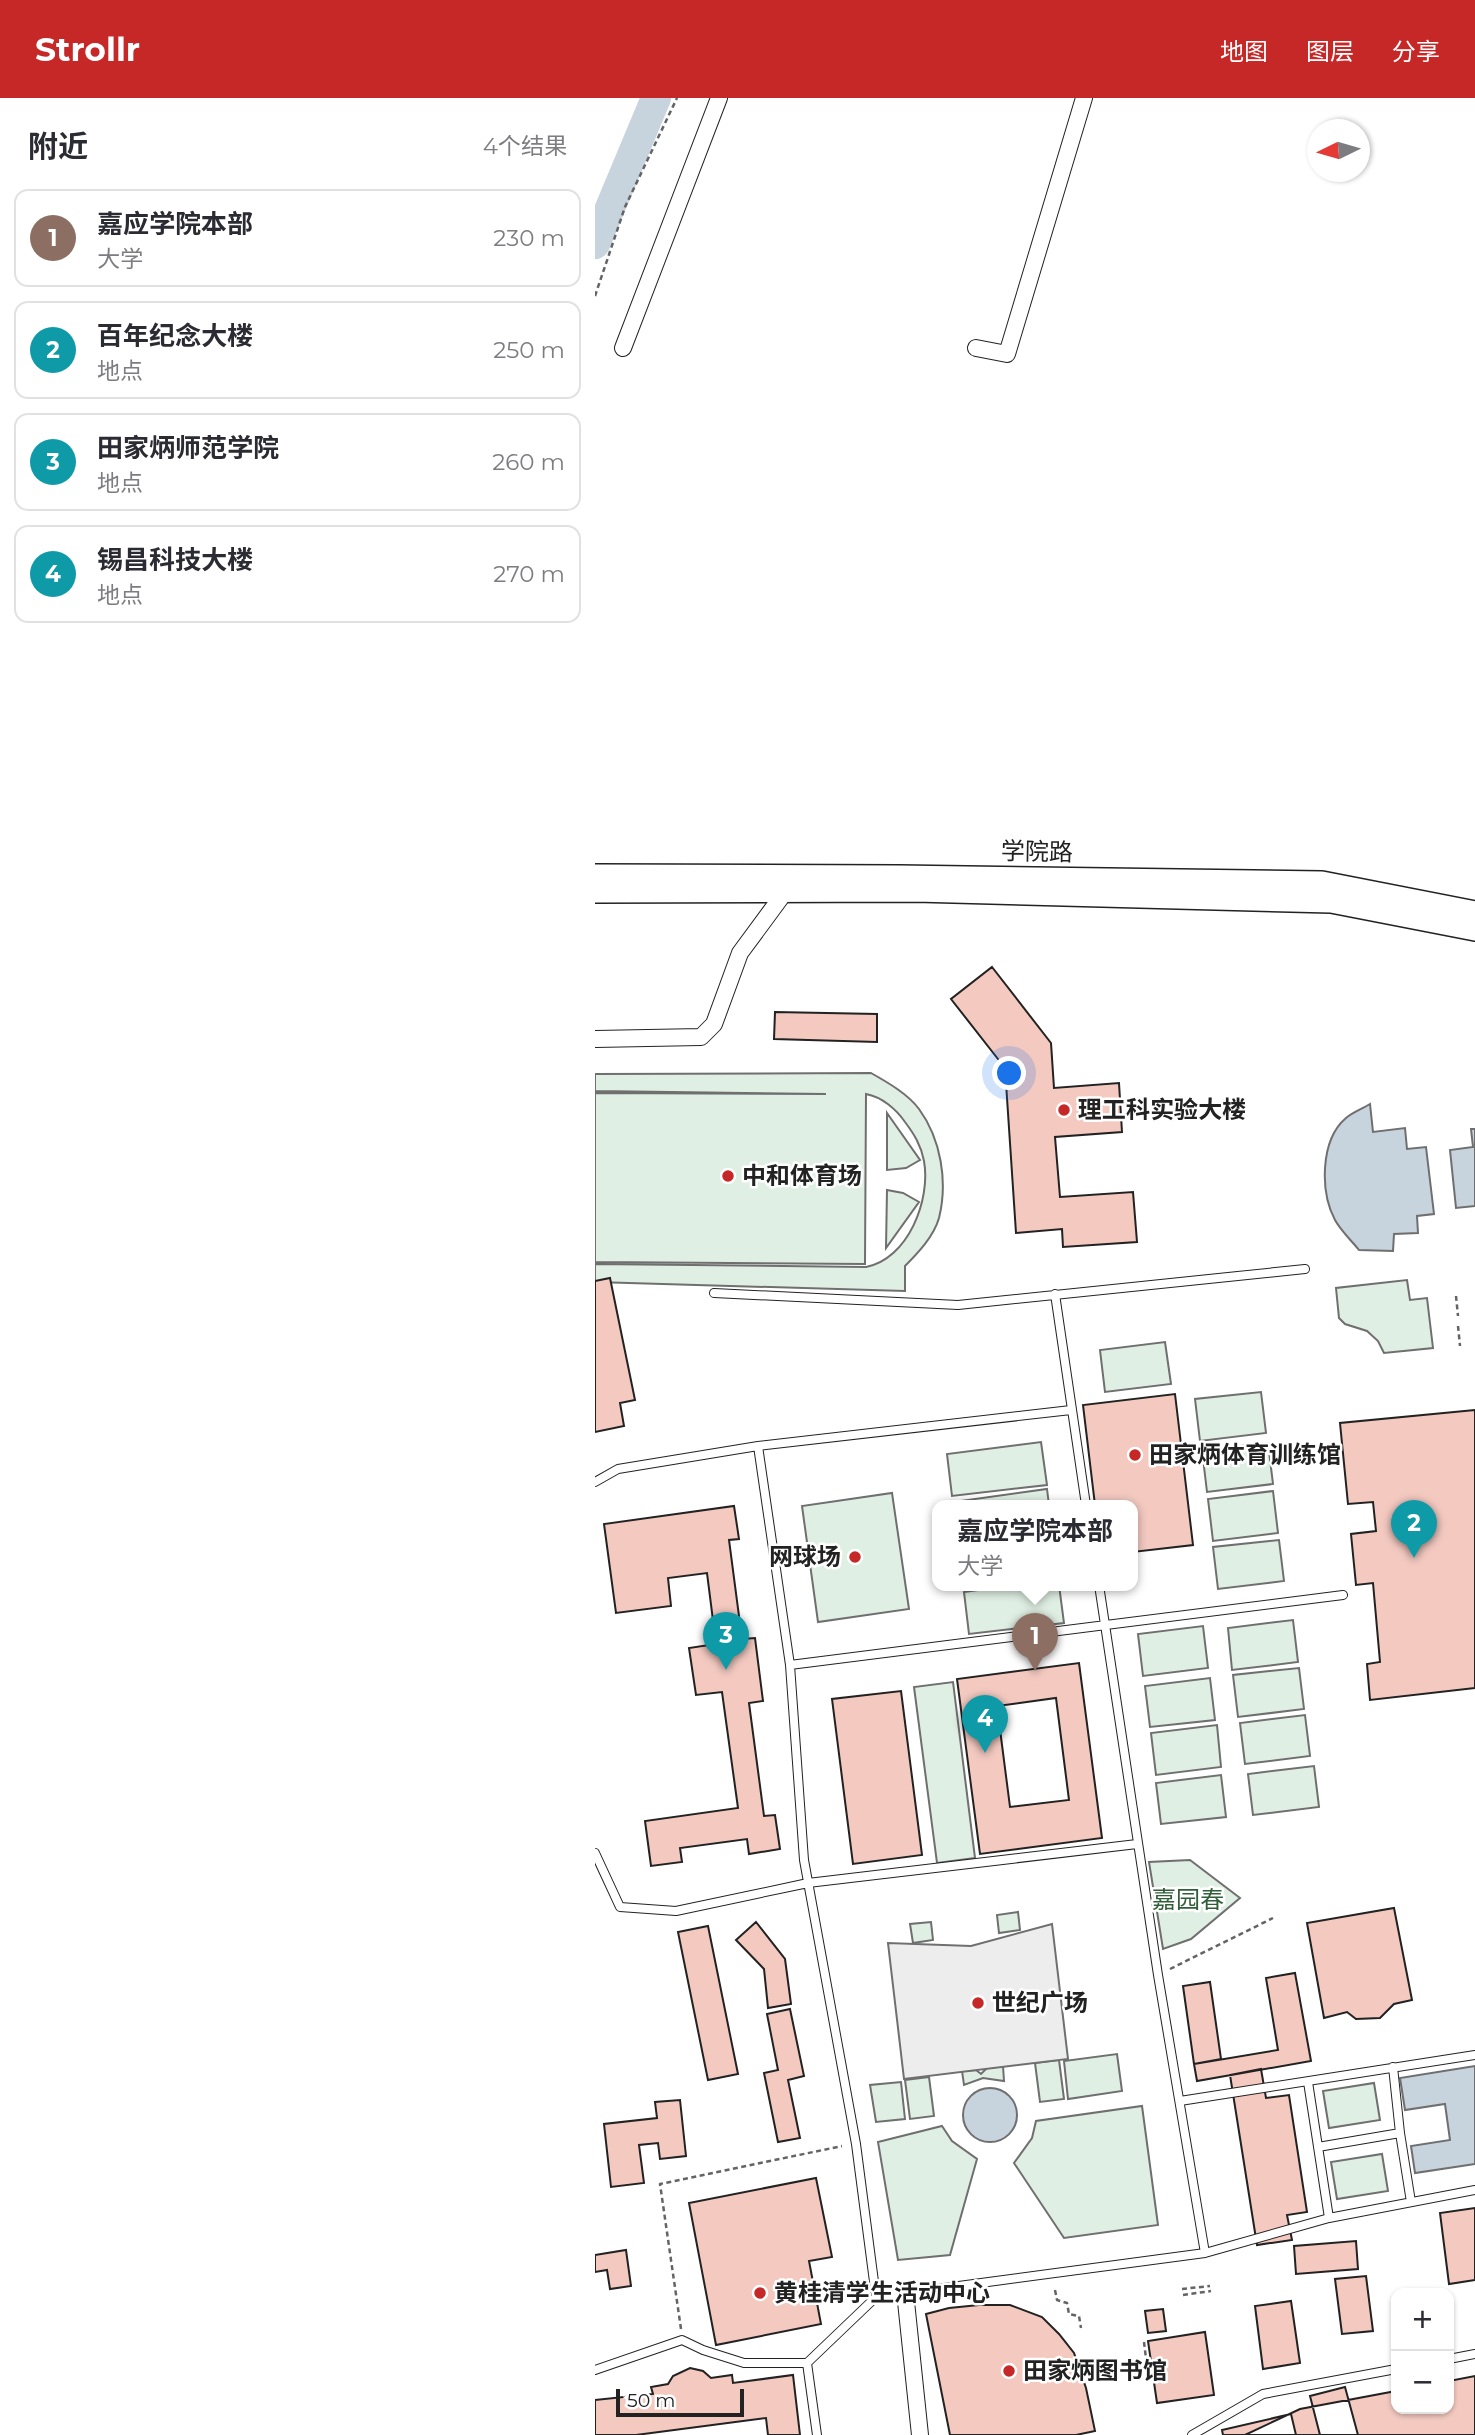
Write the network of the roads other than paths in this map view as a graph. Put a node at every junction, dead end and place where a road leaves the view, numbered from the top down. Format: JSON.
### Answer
{"nodes":[{"id":1,"x":719,"y":98,"type":"edge"},
{"id":2,"x":1084,"y":98,"type":"edge"},
{"id":3,"x":624,"y":348,"type":"dead end"},
{"id":4,"x":976,"y":348,"type":"dead end"},
{"id":5,"x":595,"y":875,"type":"edge"},
{"id":6,"x":785,"y":891,"type":"junction"},
{"id":7,"x":595,"y":892,"type":"edge"},
{"id":8,"x":1475,"y":912,"type":"edge"},
{"id":9,"x":1475,"y":930,"type":"edge"},
{"id":10,"x":595,"y":1039,"type":"edge"},
{"id":11,"x":1305,"y":1269,"type":"dead end"},
{"id":12,"x":714,"y":1293,"type":"dead end"},
{"id":13,"x":1055,"y":1294,"type":"junction"},
{"id":14,"x":1071,"y":1410,"type":"junction"},
{"id":15,"x":758,"y":1446,"type":"junction"},
{"id":16,"x":595,"y":1482,"type":"edge"},
{"id":17,"x":1085,"y":1500,"type":"edge"},
{"id":18,"x":1100,"y":1591,"type":"edge"},
{"id":19,"x":1343,"y":1595,"type":"dead end"},
{"id":20,"x":1105,"y":1624,"type":"junction"},
{"id":21,"x":790,"y":1665,"type":"junction"},
{"id":22,"x":1137,"y":1844,"type":"junction"},
{"id":23,"x":595,"y":1853,"type":"edge"},
{"id":24,"x":808,"y":1883,"type":"junction"},
{"id":25,"x":1475,"y":2055,"type":"edge"},
{"id":26,"x":1393,"y":2067,"type":"junction"},
{"id":27,"x":1308,"y":2082,"type":"junction"},
{"id":28,"x":1180,"y":2101,"type":"junction"},
{"id":29,"x":1400,"y":2133,"type":"junction"},
{"id":30,"x":1318,"y":2147,"type":"junction"},
{"id":31,"x":1475,"y":2190,"type":"edge"},
{"id":32,"x":1411,"y":2202,"type":"junction"},
{"id":33,"x":1329,"y":2218,"type":"junction"},
{"id":34,"x":1205,"y":2253,"type":"junction"},
{"id":35,"x":905,"y":2292,"type":"junction"},
{"id":36,"x":876,"y":2297,"type":"junction"},
{"id":37,"x":1475,"y":2354,"type":"edge"},
{"id":38,"x":1454,"y":2358,"type":"edge"},
{"id":39,"x":807,"y":2363,"type":"junction"},
{"id":40,"x":595,"y":2370,"type":"edge"},
{"id":41,"x":1391,"y":2370,"type":"edge"},
{"id":42,"x":817,"y":2435,"type":"edge"},
{"id":43,"x":921,"y":2435,"type":"edge"},
{"id":44,"x":1192,"y":2435,"type":"edge"}],
"edges":[{"from":1,"to":3,"type":"street"},
{"from":2,"to":4,"type":"street"},
{"from":5,"to":8,"type":"street","name":"学院路"},
{"from":6,"to":7,"type":"street","name":"学院路"},
{"from":6,"to":9,"type":"street","name":"学院路"},
{"from":6,"to":10,"type":"street"},
{"from":11,"to":13,"type":"lane"},
{"from":12,"to":13,"type":"lane"},
{"from":13,"to":14,"type":"lane"},
{"from":14,"to":15,"type":"lane"},
{"from":14,"to":17,"type":"lane"},
{"from":15,"to":16,"type":"lane"},
{"from":15,"to":21,"type":"lane"},
{"from":18,"to":20,"type":"lane"},
{"from":19,"to":20,"type":"lane"},
{"from":20,"to":21,"type":"lane"},
{"from":20,"to":22,"type":"lane"},
{"from":21,"to":24,"type":"lane"},
{"from":22,"to":24,"type":"lane"},
{"from":22,"to":28,"type":"lane"},
{"from":23,"to":24,"type":"lane"},
{"from":24,"to":36,"type":"lane"},
{"from":25,"to":26,"type":"lane"},
{"from":26,"to":27,"type":"lane"},
{"from":26,"to":29,"type":"lane"},
{"from":27,"to":28,"type":"lane"},
{"from":27,"to":30,"type":"lane"},
{"from":28,"to":34,"type":"lane"},
{"from":29,"to":30,"type":"lane"},
{"from":29,"to":32,"type":"lane"},
{"from":30,"to":33,"type":"lane"},
{"from":31,"to":32,"type":"lane"},
{"from":32,"to":33,"type":"lane"},
{"from":33,"to":34,"type":"lane"},
{"from":34,"to":35,"type":"lane"},
{"from":35,"to":36,"type":"lane"},
{"from":35,"to":43,"type":"street"},
{"from":36,"to":39,"type":"lane"},
{"from":37,"to":38,"type":"lane"},
{"from":39,"to":40,"type":"lane"},
{"from":39,"to":42,"type":"lane"},
{"from":41,"to":44,"type":"lane"}]}
